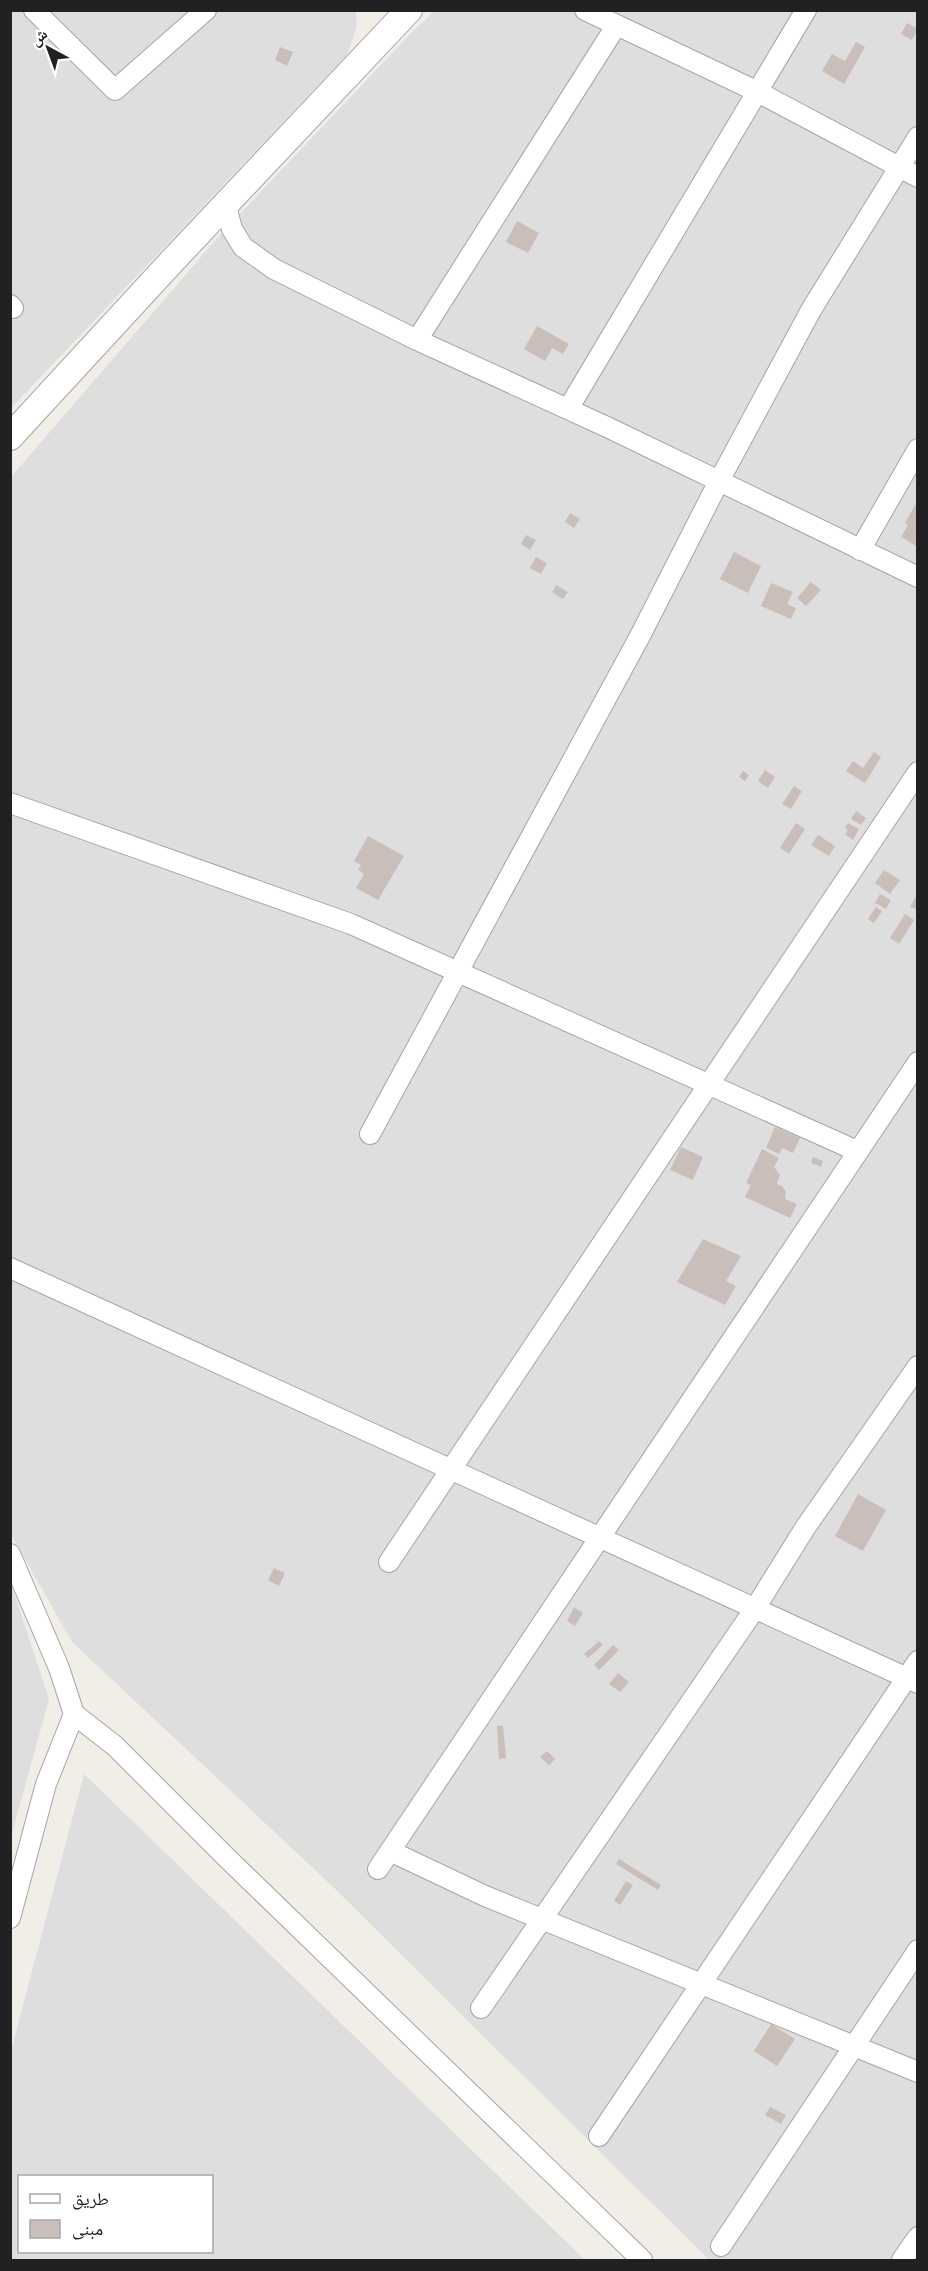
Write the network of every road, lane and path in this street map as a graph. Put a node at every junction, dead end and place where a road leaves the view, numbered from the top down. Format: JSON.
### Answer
{"nodes":[{"id":1,"x":206,"y":10,"type":"edge"},
{"id":2,"x":585,"y":10,"type":"edge"},
{"id":3,"x":806,"y":10,"type":"edge"},
{"id":4,"x":36,"y":11,"type":"edge"},
{"id":5,"x":404,"y":12,"type":"edge"},
{"id":6,"x":616,"y":26,"type":"junction"},
{"id":7,"x":756,"y":91,"type":"junction"},
{"id":8,"x":918,"y":136,"type":"edge"},
{"id":9,"x":898,"y":168,"type":"junction"},
{"id":10,"x":918,"y":177,"type":"edge"},
{"id":11,"x":226,"y":206,"type":"junction"},
{"id":12,"x":417,"y":340,"type":"junction"},
{"id":13,"x":568,"y":409,"type":"junction"},
{"id":14,"x":10,"y":437,"type":"edge"},
{"id":15,"x":918,"y":449,"type":"edge"},
{"id":16,"x":719,"y":480,"type":"junction"},
{"id":17,"x":860,"y":550,"type":"junction"},
{"id":18,"x":918,"y":577,"type":"edge"},
{"id":19,"x":918,"y":772,"type":"edge"},
{"id":20,"x":10,"y":803,"type":"edge"},
{"id":21,"x":458,"y":972,"type":"junction"},
{"id":22,"x":918,"y":1062,"type":"edge"},
{"id":23,"x":708,"y":1084,"type":"junction"},
{"id":24,"x":370,"y":1134,"type":"dead end"},
{"id":25,"x":857,"y":1151,"type":"junction"},
{"id":26,"x":10,"y":1268,"type":"edge"},
{"id":27,"x":918,"y":1366,"type":"edge"},
{"id":28,"x":450,"y":1471,"type":"junction"},
{"id":29,"x":599,"y":1538,"type":"junction"},
{"id":30,"x":10,"y":1554,"type":"edge"},
{"id":31,"x":389,"y":1562,"type":"dead end"},
{"id":32,"x":754,"y":1610,"type":"junction"},
{"id":33,"x":918,"y":1661,"type":"edge"},
{"id":34,"x":912,"y":1680,"type":"edge"},
{"id":35,"x":74,"y":1714,"type":"junction"},
{"id":36,"x":390,"y":1851,"type":"junction"},
{"id":37,"x":378,"y":1869,"type":"dead end"},
{"id":38,"x":10,"y":1918,"type":"edge"},
{"id":39,"x":542,"y":1919,"type":"junction"},
{"id":40,"x":918,"y":1950,"type":"edge"},
{"id":41,"x":702,"y":1983,"type":"junction"},
{"id":42,"x":481,"y":2008,"type":"dead end"},
{"id":43,"x":854,"y":2045,"type":"junction"},
{"id":44,"x":918,"y":2072,"type":"edge"},
{"id":45,"x":599,"y":2136,"type":"dead end"},
{"id":46,"x":918,"y":2238,"type":"edge"},
{"id":47,"x":721,"y":2246,"type":"dead end"},
{"id":48,"x":642,"y":2260,"type":"edge"},
{"id":49,"x":902,"y":2260,"type":"edge"}],
"edges":[{"from":1,"to":4,"type":"street"},
{"from":2,"to":6,"type":"street"},
{"from":3,"to":7,"type":"street"},
{"from":5,"to":11,"type":"street"},
{"from":6,"to":7,"type":"street"},
{"from":6,"to":12,"type":"street"},
{"from":7,"to":9,"type":"street"},
{"from":7,"to":13,"type":"street"},
{"from":8,"to":9,"type":"street"},
{"from":9,"to":10,"type":"street"},
{"from":9,"to":16,"type":"street"},
{"from":11,"to":12,"type":"street"},
{"from":11,"to":14,"type":"street"},
{"from":12,"to":13,"type":"street"},
{"from":13,"to":16,"type":"street"},
{"from":15,"to":17,"type":"street"},
{"from":16,"to":17,"type":"street"},
{"from":16,"to":21,"type":"street"},
{"from":17,"to":18,"type":"street"},
{"from":19,"to":23,"type":"street"},
{"from":20,"to":21,"type":"street"},
{"from":21,"to":23,"type":"street"},
{"from":21,"to":24,"type":"street"},
{"from":22,"to":25,"type":"street"},
{"from":23,"to":25,"type":"street"},
{"from":23,"to":28,"type":"street"},
{"from":25,"to":29,"type":"street"},
{"from":26,"to":28,"type":"street"},
{"from":27,"to":32,"type":"street"},
{"from":28,"to":29,"type":"street"},
{"from":28,"to":31,"type":"street"},
{"from":29,"to":32,"type":"street"},
{"from":29,"to":36,"type":"street"},
{"from":30,"to":35,"type":"street"},
{"from":32,"to":34,"type":"street"},
{"from":32,"to":39,"type":"street"},
{"from":33,"to":34,"type":"street"},
{"from":34,"to":41,"type":"street"},
{"from":35,"to":38,"type":"street"},
{"from":35,"to":48,"type":"street"},
{"from":36,"to":37,"type":"street"},
{"from":36,"to":39,"type":"street"},
{"from":39,"to":41,"type":"street"},
{"from":39,"to":42,"type":"street"},
{"from":40,"to":43,"type":"street"},
{"from":41,"to":43,"type":"street"},
{"from":41,"to":45,"type":"street"},
{"from":43,"to":44,"type":"street"},
{"from":43,"to":47,"type":"street"},
{"from":46,"to":49,"type":"street"}]}
